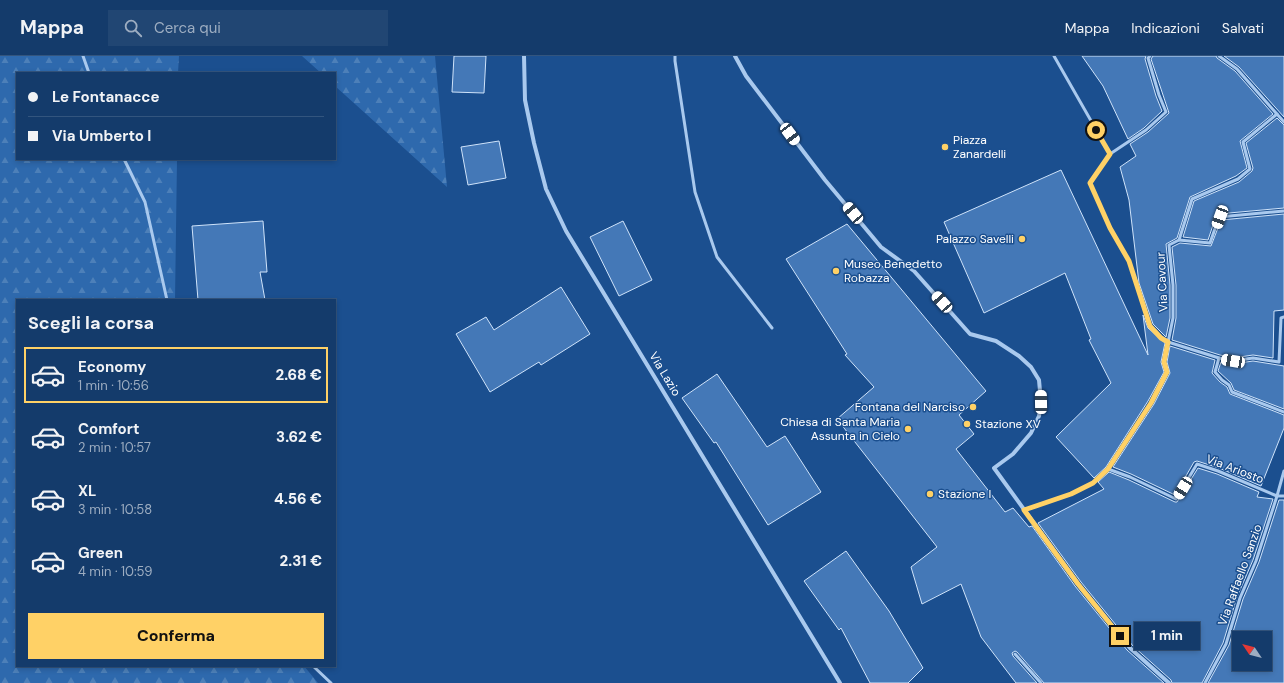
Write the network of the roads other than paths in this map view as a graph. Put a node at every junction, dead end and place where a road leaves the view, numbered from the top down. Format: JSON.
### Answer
{"nodes":[{"id":1,"x":84,"y":56,"type":"edge"},
{"id":2,"x":524,"y":56,"type":"edge"},
{"id":3,"x":675,"y":56,"type":"edge"},
{"id":4,"x":735,"y":56,"type":"edge"},
{"id":5,"x":1054,"y":56,"type":"edge"},
{"id":6,"x":1150,"y":56,"type":"edge"},
{"id":7,"x":1219,"y":56,"type":"edge"},
{"id":8,"x":89,"y":72,"type":"edge"},
{"id":9,"x":1277,"y":114,"type":"junction"},
{"id":10,"x":1284,"y":122,"type":"edge"},
{"id":11,"x":1110,"y":154,"type":"junction"},
{"id":12,"x":124,"y":160,"type":"edge"},
{"id":13,"x":1284,"y":211,"type":"edge"},
{"id":14,"x":1180,"y":240,"type":"junction"},
{"id":15,"x":167,"y":299,"type":"edge"},
{"id":16,"x":1284,"y":317,"type":"edge"},
{"id":17,"x":772,"y":328,"type":"dead end"},
{"id":18,"x":1168,"y":342,"type":"junction"},
{"id":19,"x":1219,"y":358,"type":"junction"},
{"id":20,"x":1279,"y":362,"type":"junction"},
{"id":21,"x":1284,"y":362,"type":"edge"},
{"id":22,"x":1284,"y":412,"type":"edge"},
{"id":23,"x":1108,"y":469,"type":"junction"},
{"id":24,"x":1284,"y":470,"type":"edge"},
{"id":25,"x":1278,"y":496,"type":"junction"},
{"id":26,"x":1284,"y":496,"type":"edge"},
{"id":27,"x":1024,"y":510,"type":"junction"},
{"id":28,"x":1014,"y":654,"type":"dead end"},
{"id":29,"x":314,"y":667,"type":"edge"},
{"id":30,"x":331,"y":683,"type":"edge"},
{"id":31,"x":840,"y":683,"type":"edge"},
{"id":32,"x":1041,"y":683,"type":"edge"},
{"id":33,"x":1169,"y":683,"type":"edge"},
{"id":34,"x":1205,"y":683,"type":"edge"}],
"edges":[{"from":1,"to":8,"type":"lane"},
{"from":2,"to":31,"type":"street","name":"Via Lazio"},
{"from":3,"to":17,"type":"lane"},
{"from":4,"to":27,"type":"street"},
{"from":5,"to":11,"type":"lane"},
{"from":6,"to":11,"type":"lane"},
{"from":7,"to":9,"type":"lane"},
{"from":9,"to":10,"type":"lane"},
{"from":9,"to":14,"type":"lane","name":"Via Cavour"},
{"from":11,"to":18,"type":"lane"},
{"from":12,"to":15,"type":"lane"},
{"from":13,"to":14,"type":"lane"},
{"from":14,"to":18,"type":"lane","name":"Via Cavour"},
{"from":16,"to":20,"type":"lane"},
{"from":18,"to":19,"type":"lane"},
{"from":18,"to":23,"type":"lane"},
{"from":19,"to":20,"type":"lane"},
{"from":19,"to":22,"type":"lane"},
{"from":20,"to":21,"type":"lane"},
{"from":23,"to":25,"type":"lane","name":"Via Ariosto"},
{"from":23,"to":27,"type":"lane"},
{"from":24,"to":25,"type":"lane","name":"Via Raffaello Sanzio"},
{"from":25,"to":26,"type":"lane","name":"Via Ariosto"},
{"from":25,"to":34,"type":"lane","name":"Via Raffaello Sanzio"},
{"from":27,"to":33,"type":"street"},
{"from":28,"to":32,"type":"lane"},
{"from":29,"to":30,"type":"lane"}]}
